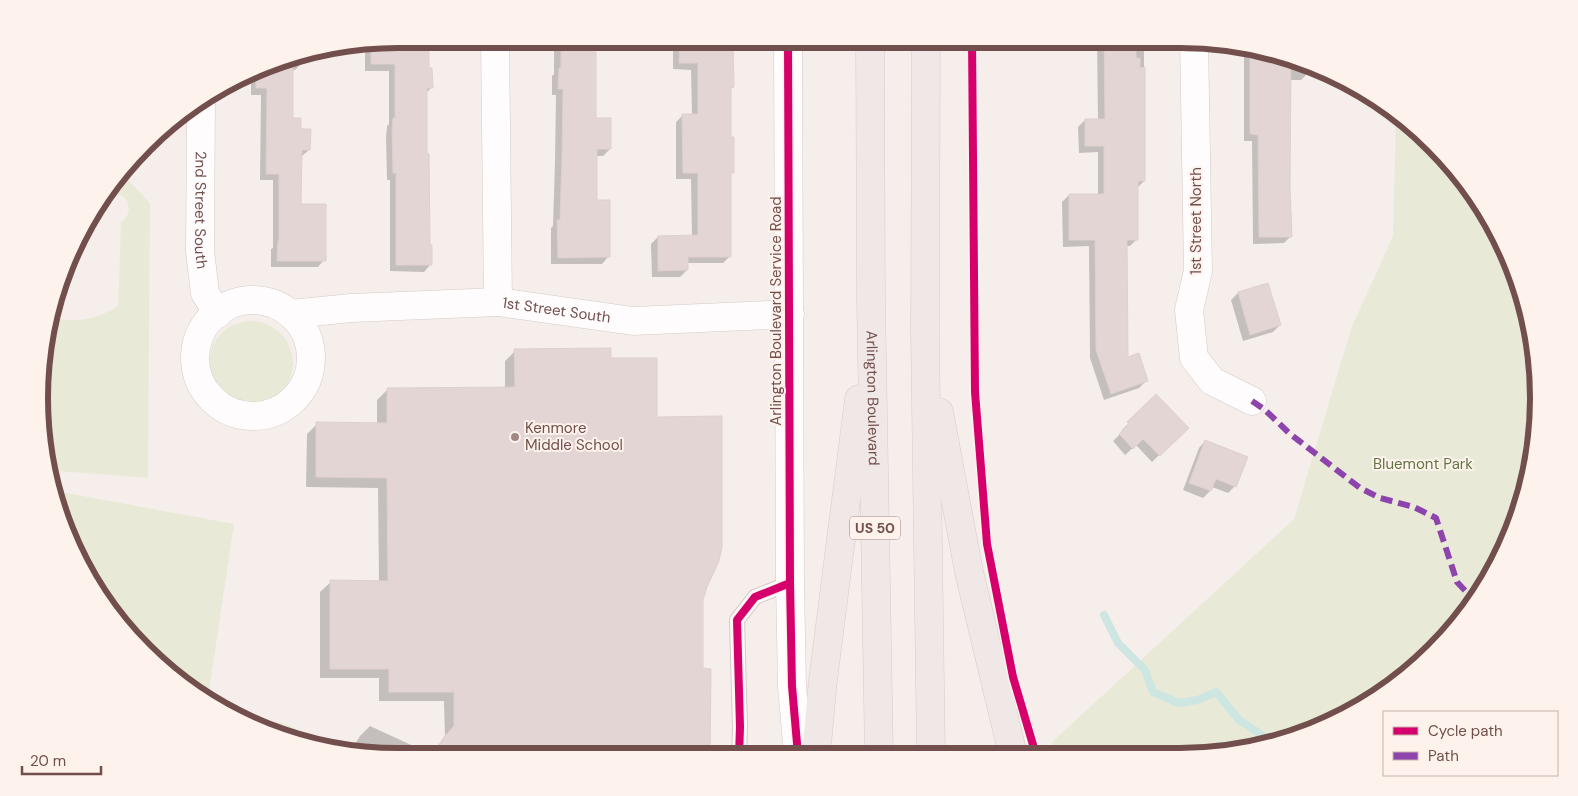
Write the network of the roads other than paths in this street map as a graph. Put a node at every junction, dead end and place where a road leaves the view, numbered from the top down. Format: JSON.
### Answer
{"nodes":[{"id":1,"x":495,"y":48,"type":"edge"},
{"id":2,"x":788,"y":48,"type":"edge"},
{"id":3,"x":870,"y":48,"type":"edge"},
{"id":4,"x":926,"y":48,"type":"edge"},
{"id":5,"x":1194,"y":48,"type":"edge"},
{"id":6,"x":201,"y":108,"type":"edge"},
{"id":7,"x":871,"y":301,"type":"junction"},
{"id":8,"x":498,"y":302,"type":"junction"},
{"id":9,"x":218,"y":314,"type":"junction"},
{"id":10,"x":292,"y":314,"type":"junction"},
{"id":11,"x":790,"y":314,"type":"junction"},
{"id":12,"x":925,"y":334,"type":"junction"},
{"id":13,"x":1252,"y":401,"type":"dead end"},
{"id":14,"x":790,"y":583,"type":"junction"},
{"id":15,"x":739,"y":748,"type":"edge"},
{"id":16,"x":797,"y":748,"type":"edge"},
{"id":17,"x":817,"y":748,"type":"edge"},
{"id":18,"x":879,"y":748,"type":"edge"},
{"id":19,"x":931,"y":748,"type":"edge"},
{"id":20,"x":1011,"y":748,"type":"edge"}],
"edges":[{"from":1,"to":8,"type":"street","name":"1st Street South"},
{"from":2,"to":11,"type":"street","name":"Arlington Boulevard Service Road"},
{"from":3,"to":7,"type":"highway","name":"Arlington Boulevard","number":"US 50"},
{"from":4,"to":12,"type":"highway"},
{"from":5,"to":13,"type":"street","name":"1st Street North"},
{"from":6,"to":9,"type":"street","name":"2nd Street South"},
{"from":7,"to":17,"type":"highway"},
{"from":7,"to":18,"type":"highway","name":"Arlington Boulevard","number":"US 50"},
{"from":8,"to":10,"type":"street"},
{"from":8,"to":11,"type":"street","name":"1st Street South"},
{"from":9,"to":10,"type":"street"},
{"from":9,"to":10,"type":"street"},
{"from":11,"to":14,"type":"street","name":"Arlington Boulevard Service Road"},
{"from":12,"to":19,"type":"highway"},
{"from":12,"to":20,"type":"highway"},
{"from":14,"to":15,"type":"lane"},
{"from":14,"to":16,"type":"street","name":"Arlington Boulevard Service Road"}]}
